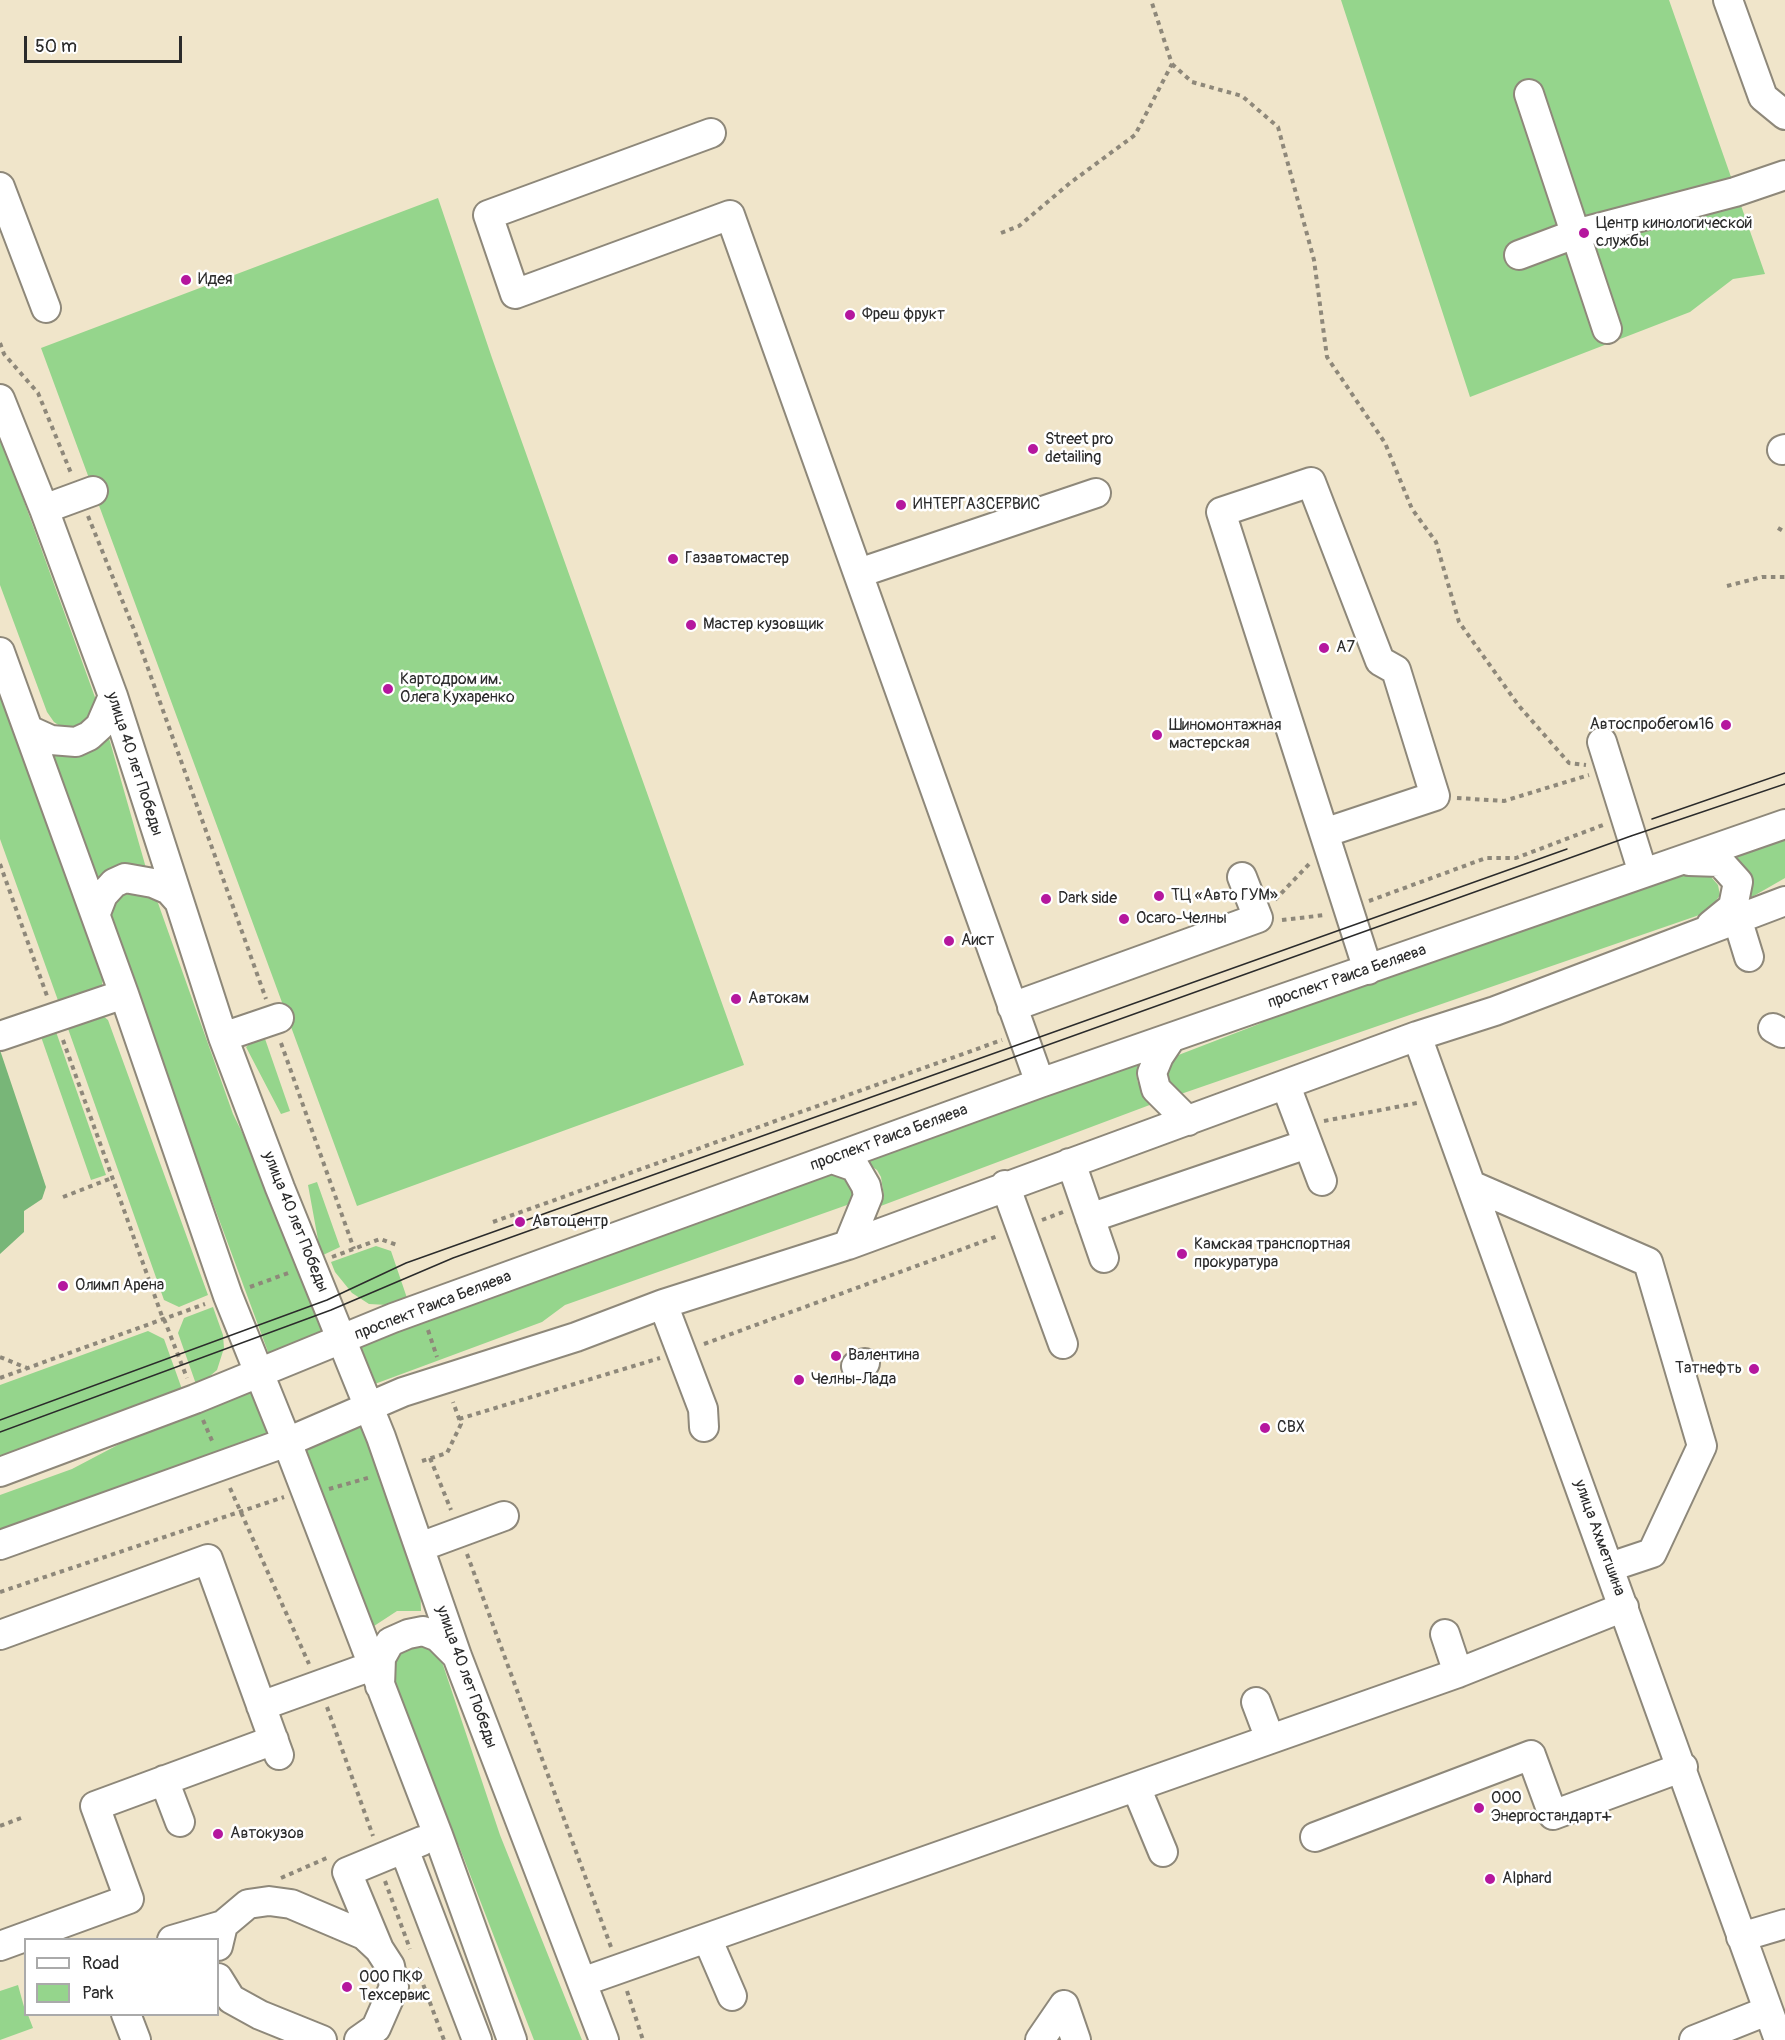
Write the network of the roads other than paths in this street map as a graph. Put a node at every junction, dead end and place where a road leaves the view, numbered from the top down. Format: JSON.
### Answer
{"nodes":[{"id":1,"x":1728,"y":0,"type":"edge"},
{"id":2,"x":1528,"y":94,"type":"dead end"},
{"id":3,"x":1785,"y":115,"type":"edge"},
{"id":4,"x":711,"y":133,"type":"dead end"},
{"id":5,"x":1785,"y":175,"type":"edge"},
{"id":6,"x":0,"y":187,"type":"edge"},
{"id":7,"x":1575,"y":234,"type":"junction"},
{"id":8,"x":1519,"y":255,"type":"dead end"},
{"id":9,"x":46,"y":308,"type":"dead end"},
{"id":10,"x":1607,"y":329,"type":"dead end"},
{"id":11,"x":0,"y":399,"type":"edge"},
{"id":12,"x":1096,"y":493,"type":"dead end"},
{"id":13,"x":86,"y":494,"type":"road end"},
{"id":14,"x":44,"y":509,"type":"junction"},
{"id":15,"x":859,"y":573,"type":"junction"},
{"id":16,"x":0,"y":652,"type":"edge"},
{"id":17,"x":113,"y":696,"type":"junction"},
{"id":18,"x":28,"y":730,"type":"junction"},
{"id":19,"x":1602,"y":742,"type":"dead end"},
{"id":20,"x":1785,"y":824,"type":"edge"},
{"id":21,"x":1326,"y":838,"type":"junction"},
{"id":22,"x":1680,"y":861,"type":"junction"},
{"id":23,"x":1643,"y":873,"type":"junction"},
{"id":24,"x":1242,"y":877,"type":"dead end"},
{"id":25,"x":177,"y":899,"type":"junction"},
{"id":26,"x":1785,"y":901,"type":"edge"},
{"id":27,"x":96,"y":913,"type":"junction"},
{"id":28,"x":1737,"y":918,"type":"junction"},
{"id":29,"x":1707,"y":929,"type":"junction"},
{"id":30,"x":1749,"y":957,"type":"dead end"},
{"id":31,"x":1368,"y":970,"type":"junction"},
{"id":32,"x":124,"y":994,"type":"junction"},
{"id":33,"x":1012,"y":1007,"type":"junction"},
{"id":34,"x":276,"y":1019,"type":"road end"},
{"id":35,"x":14,"y":1034,"type":"edge"},
{"id":36,"x":223,"y":1036,"type":"junction"},
{"id":37,"x":1417,"y":1036,"type":"junction"},
{"id":38,"x":1171,"y":1038,"type":"junction"},
{"id":39,"x":1040,"y":1083,"type":"junction"},
{"id":40,"x":1286,"y":1086,"type":"junction"},
{"id":41,"x":1188,"y":1121,"type":"junction"},
{"id":42,"x":1304,"y":1134,"type":"junction"},
{"id":43,"x":832,"y":1159,"type":"junction"},
{"id":44,"x":1069,"y":1163,"type":"junction"},
{"id":45,"x":1322,"y":1182,"type":"dead end"},
{"id":46,"x":1005,"y":1185,"type":"junction"},
{"id":47,"x":1471,"y":1185,"type":"junction"},
{"id":48,"x":1088,"y":1211,"type":"junction"},
{"id":49,"x":848,"y":1245,"type":"junction"},
{"id":50,"x":1104,"y":1258,"type":"dead end"},
{"id":51,"x":663,"y":1304,"type":"junction"},
{"id":52,"x":1052,"y":1338,"type":"dead end"},
{"id":53,"x":342,"y":1341,"type":"junction"},
{"id":54,"x":260,"y":1374,"type":"junction"},
{"id":55,"x":368,"y":1406,"type":"junction"},
{"id":56,"x":707,"y":1420,"type":"dead end"},
{"id":57,"x":287,"y":1442,"type":"junction"},
{"id":58,"x":0,"y":1472,"type":"edge"},
{"id":59,"x":504,"y":1516,"type":"dead end"},
{"id":60,"x":0,"y":1545,"type":"edge"},
{"id":61,"x":420,"y":1547,"type":"junction"},
{"id":62,"x":1610,"y":1567,"type":"junction"},
{"id":63,"x":1624,"y":1607,"type":"junction"},
{"id":64,"x":1445,"y":1634,"type":"dead end"},
{"id":65,"x":0,"y":1635,"type":"edge"},
{"id":66,"x":458,"y":1656,"type":"junction"},
{"id":67,"x":1458,"y":1673,"type":"junction"},
{"id":68,"x":376,"y":1677,"type":"junction"},
{"id":69,"x":1256,"y":1702,"type":"dead end"},
{"id":70,"x":261,"y":1706,"type":"junction"},
{"id":71,"x":1270,"y":1739,"type":"junction"},
{"id":72,"x":1683,"y":1767,"type":"junction"},
{"id":73,"x":164,"y":1780,"type":"junction"},
{"id":74,"x":1137,"y":1786,"type":"junction"},
{"id":75,"x":180,"y":1822,"type":"dead end"},
{"id":76,"x":438,"y":1834,"type":"junction"},
{"id":77,"x":1315,"y":1837,"type":"dead end"},
{"id":78,"x":1163,"y":1852,"type":"dead end"},
{"id":79,"x":392,"y":1853,"type":"junction"},
{"id":80,"x":1785,"y":1924,"type":"edge"},
{"id":81,"x":220,"y":1935,"type":"edge"},
{"id":82,"x":1741,"y":1937,"type":"junction"},
{"id":83,"x":191,"y":1938,"type":"edge"},
{"id":84,"x":707,"y":1938,"type":"junction"},
{"id":85,"x":0,"y":1946,"type":"edge"},
{"id":86,"x":379,"y":1949,"type":"junction"},
{"id":87,"x":219,"y":1980,"type":"edge"},
{"id":88,"x":582,"y":1982,"type":"junction"},
{"id":89,"x":732,"y":1996,"type":"dead end"},
{"id":90,"x":1767,"y":2012,"type":"junction"},
{"id":91,"x":127,"y":2016,"type":"edge"},
{"id":92,"x":264,"y":2028,"type":"edge"},
{"id":93,"x":136,"y":2040,"type":"edge"},
{"id":94,"x":322,"y":2040,"type":"edge"},
{"id":95,"x":359,"y":2040,"type":"edge"},
{"id":96,"x":477,"y":2040,"type":"edge"},
{"id":97,"x":512,"y":2040,"type":"edge"},
{"id":98,"x":604,"y":2040,"type":"edge"},
{"id":99,"x":1040,"y":2040,"type":"edge"},
{"id":100,"x":1076,"y":2040,"type":"edge"},
{"id":101,"x":1694,"y":2040,"type":"edge"},
{"id":102,"x":1779,"y":2040,"type":"edge"}],
"edges":[{"from":1,"to":3,"type":"street"},
{"from":2,"to":7,"type":"street"},
{"from":4,"to":15,"type":"street"},
{"from":5,"to":7,"type":"street"},
{"from":6,"to":9,"type":"street"},
{"from":7,"to":8,"type":"street"},
{"from":7,"to":10,"type":"street"},
{"from":11,"to":14,"type":"street","name":"улица 40 лет Победы"},
{"from":12,"to":15,"type":"street"},
{"from":13,"to":14,"type":"street"},
{"from":14,"to":17,"type":"street","name":"улица 40 лет Победы"},
{"from":15,"to":33,"type":"street"},
{"from":16,"to":18,"type":"street"},
{"from":17,"to":18,"type":"street"},
{"from":17,"to":25,"type":"street","name":"улица 40 лет Победы"},
{"from":18,"to":27,"type":"street"},
{"from":19,"to":23,"type":"street"},
{"from":20,"to":22,"type":"street","name":"проспект Раиса Беляева"},
{"from":21,"to":21,"type":"street"},
{"from":21,"to":31,"type":"street"},
{"from":22,"to":23,"type":"street","name":"проспект Раиса Беляева"},
{"from":22,"to":29,"type":"street"},
{"from":23,"to":31,"type":"street","name":"проспект Раиса Беляева"},
{"from":24,"to":33,"type":"street"},
{"from":25,"to":27,"type":"street"},
{"from":25,"to":36,"type":"street","name":"улица 40 лет Победы"},
{"from":26,"to":28,"type":"street"},
{"from":27,"to":32,"type":"street"},
{"from":28,"to":29,"type":"street"},
{"from":28,"to":30,"type":"street"},
{"from":29,"to":37,"type":"street"},
{"from":31,"to":38,"type":"street","name":"проспект Раиса Беляева"},
{"from":32,"to":35,"type":"street"},
{"from":32,"to":54,"type":"street"},
{"from":33,"to":39,"type":"street"},
{"from":34,"to":36,"type":"street"},
{"from":36,"to":53,"type":"street","name":"улица 40 лет Победы"},
{"from":37,"to":40,"type":"street"},
{"from":37,"to":47,"type":"street","name":"улица Ахметшина"},
{"from":38,"to":39,"type":"street","name":"проспект Раиса Беляева"},
{"from":38,"to":41,"type":"street"},
{"from":39,"to":43,"type":"street","name":"проспект Раиса Беляева"},
{"from":40,"to":41,"type":"street"},
{"from":40,"to":42,"type":"street"},
{"from":41,"to":44,"type":"street"},
{"from":42,"to":45,"type":"street"},
{"from":42,"to":48,"type":"street"},
{"from":43,"to":49,"type":"street"},
{"from":43,"to":53,"type":"street","name":"проспект Раиса Беляева"},
{"from":44,"to":46,"type":"street"},
{"from":44,"to":48,"type":"street"},
{"from":46,"to":49,"type":"street"},
{"from":46,"to":52,"type":"street"},
{"from":47,"to":62,"type":"street","name":"улица Ахметшина"},
{"from":47,"to":62,"type":"street"},
{"from":48,"to":50,"type":"street"},
{"from":49,"to":51,"type":"street"},
{"from":51,"to":55,"type":"street"},
{"from":51,"to":56,"type":"street"},
{"from":53,"to":54,"type":"street","name":"проспект Раиса Беляева"},
{"from":53,"to":55,"type":"street","name":"улица 40 лет Победы"},
{"from":54,"to":57,"type":"street"},
{"from":54,"to":58,"type":"street","name":"проспект Раиса Беляева"},
{"from":55,"to":57,"type":"street"},
{"from":55,"to":61,"type":"street","name":"улица 40 лет Победы"},
{"from":57,"to":60,"type":"street"},
{"from":57,"to":68,"type":"street"},
{"from":59,"to":61,"type":"street"},
{"from":61,"to":66,"type":"street","name":"улица 40 лет Победы"},
{"from":62,"to":63,"type":"street","name":"улица Ахметшина"},
{"from":63,"to":67,"type":"street"},
{"from":63,"to":72,"type":"street","name":"улица Ахметшина"},
{"from":64,"to":67,"type":"street"},
{"from":65,"to":70,"type":"street"},
{"from":66,"to":68,"type":"street"},
{"from":66,"to":88,"type":"street","name":"улица 40 лет Победы"},
{"from":67,"to":71,"type":"street"},
{"from":68,"to":70,"type":"street"},
{"from":68,"to":76,"type":"street"},
{"from":69,"to":71,"type":"street"},
{"from":70,"to":73,"type":"street"},
{"from":71,"to":74,"type":"street"},
{"from":72,"to":77,"type":"street"},
{"from":72,"to":82,"type":"street","name":"улица Ахметшина"},
{"from":73,"to":75,"type":"street"},
{"from":73,"to":85,"type":"street"},
{"from":74,"to":78,"type":"street"},
{"from":74,"to":84,"type":"street"},
{"from":76,"to":79,"type":"street"},
{"from":76,"to":97,"type":"street"},
{"from":79,"to":86,"type":"street"},
{"from":79,"to":96,"type":"street"},
{"from":80,"to":82,"type":"street"},
{"from":81,"to":83,"type":"street"},
{"from":81,"to":86,"type":"street"},
{"from":82,"to":90,"type":"street","name":"улица Ахметшина"},
{"from":84,"to":88,"type":"street"},
{"from":84,"to":89,"type":"street"},
{"from":86,"to":95,"type":"street"},
{"from":87,"to":92,"type":"street"},
{"from":88,"to":98,"type":"street","name":"улица 40 лет Победы"},
{"from":90,"to":101,"type":"street"},
{"from":90,"to":102,"type":"street","name":"улица Ахметшина"},
{"from":91,"to":93,"type":"street"},
{"from":92,"to":94,"type":"street"},
{"from":99,"to":100,"type":"street"}]}
